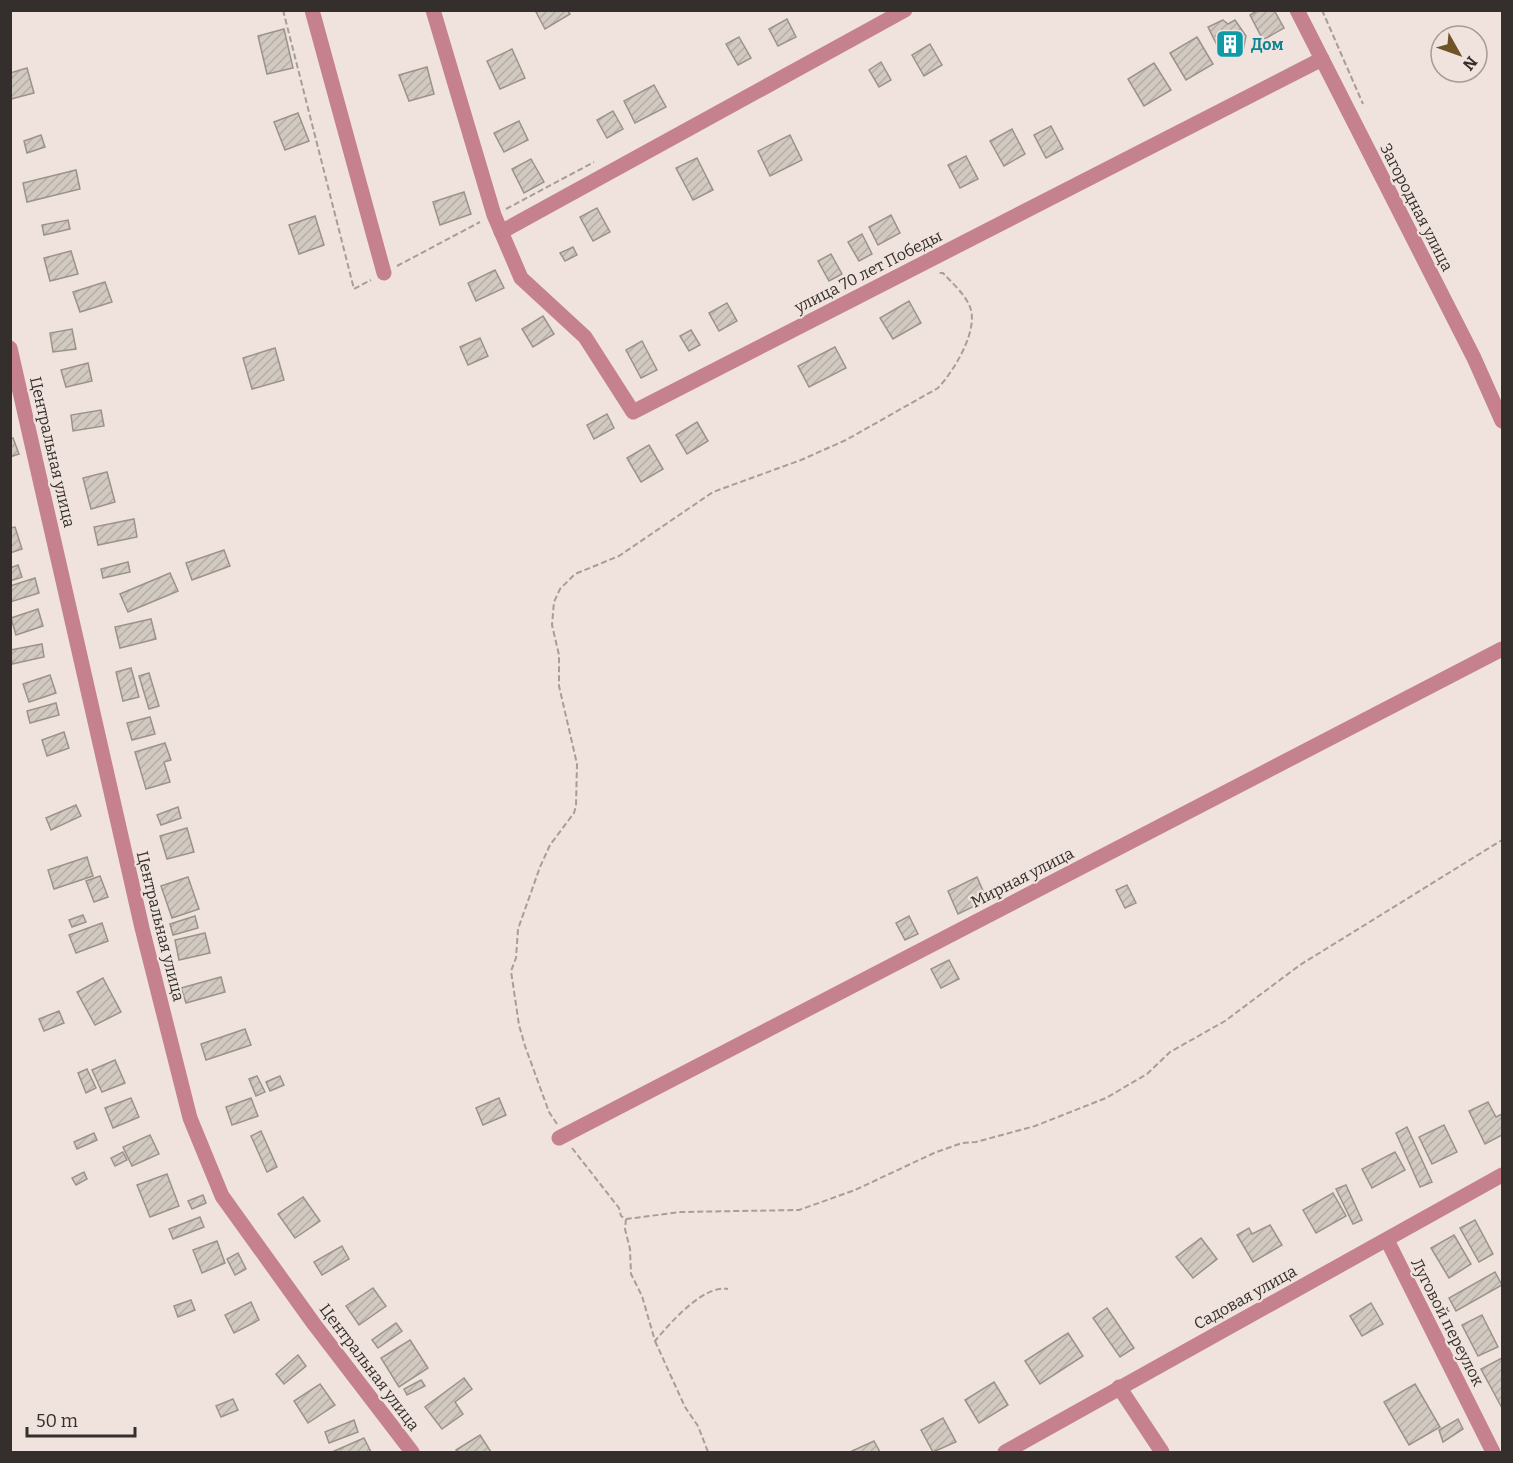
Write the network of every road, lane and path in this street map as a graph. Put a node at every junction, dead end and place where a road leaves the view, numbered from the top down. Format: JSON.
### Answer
{"nodes":[{"id":1,"x":283,"y":10,"type":"edge"},
{"id":2,"x":312,"y":10,"type":"edge"},
{"id":3,"x":433,"y":10,"type":"edge"},
{"id":4,"x":905,"y":10,"type":"edge"},
{"id":5,"x":1297,"y":10,"type":"edge"},
{"id":6,"x":1322,"y":59,"type":"junction"},
{"id":7,"x":599,"y":160,"type":"dead end"},
{"id":8,"x":494,"y":215,"type":"junction"},
{"id":9,"x":501,"y":232,"type":"junction"},
{"id":10,"x":935,"y":272,"type":"dead end"},
{"id":11,"x":384,"y":273,"type":"junction"},
{"id":12,"x":10,"y":348,"type":"edge"},
{"id":13,"x":1503,"y":421,"type":"edge"},
{"id":14,"x":1503,"y":649,"type":"edge"},
{"id":15,"x":1503,"y":840,"type":"edge"},
{"id":16,"x":562,"y":1137,"type":"junction"},
{"id":17,"x":1503,"y":1175,"type":"edge"},
{"id":18,"x":627,"y":1219,"type":"junction"},
{"id":19,"x":1387,"y":1240,"type":"junction"},
{"id":20,"x":728,"y":1289,"type":"dead end"},
{"id":21,"x":655,"y":1341,"type":"junction"},
{"id":22,"x":1119,"y":1387,"type":"junction"},
{"id":23,"x":412,"y":1452,"type":"edge"},
{"id":24,"x":708,"y":1452,"type":"edge"},
{"id":25,"x":1005,"y":1452,"type":"edge"},
{"id":26,"x":1162,"y":1452,"type":"edge"},
{"id":27,"x":1493,"y":1452,"type":"edge"}],
"edges":[{"from":1,"to":11,"type":"path"},
{"from":2,"to":11,"type":"street"},
{"from":3,"to":8,"type":"street","name":"улица 70 лет Победы"},
{"from":4,"to":9,"type":"street"},
{"from":5,"to":6,"type":"street","name":"Загородная улица"},
{"from":6,"to":9,"type":"street","name":"улица 70 лет Победы"},
{"from":6,"to":13,"type":"street","name":"Загородная улица"},
{"from":7,"to":8,"type":"path"},
{"from":8,"to":9,"type":"street","name":"улица 70 лет Победы"},
{"from":8,"to":11,"type":"path"},
{"from":10,"to":16,"type":"path"},
{"from":12,"to":23,"type":"street","name":"Центральная улица"},
{"from":14,"to":16,"type":"street","name":"Мирная улица"},
{"from":15,"to":18,"type":"path"},
{"from":16,"to":18,"type":"path"},
{"from":17,"to":19,"type":"street","name":"Садовая улица"},
{"from":18,"to":21,"type":"path"},
{"from":19,"to":22,"type":"street","name":"Садовая улица"},
{"from":19,"to":27,"type":"street","name":"Луговой переулок"},
{"from":20,"to":21,"type":"path"},
{"from":21,"to":24,"type":"path"},
{"from":22,"to":25,"type":"street","name":"Садовая улица"},
{"from":22,"to":26,"type":"street"}]}
